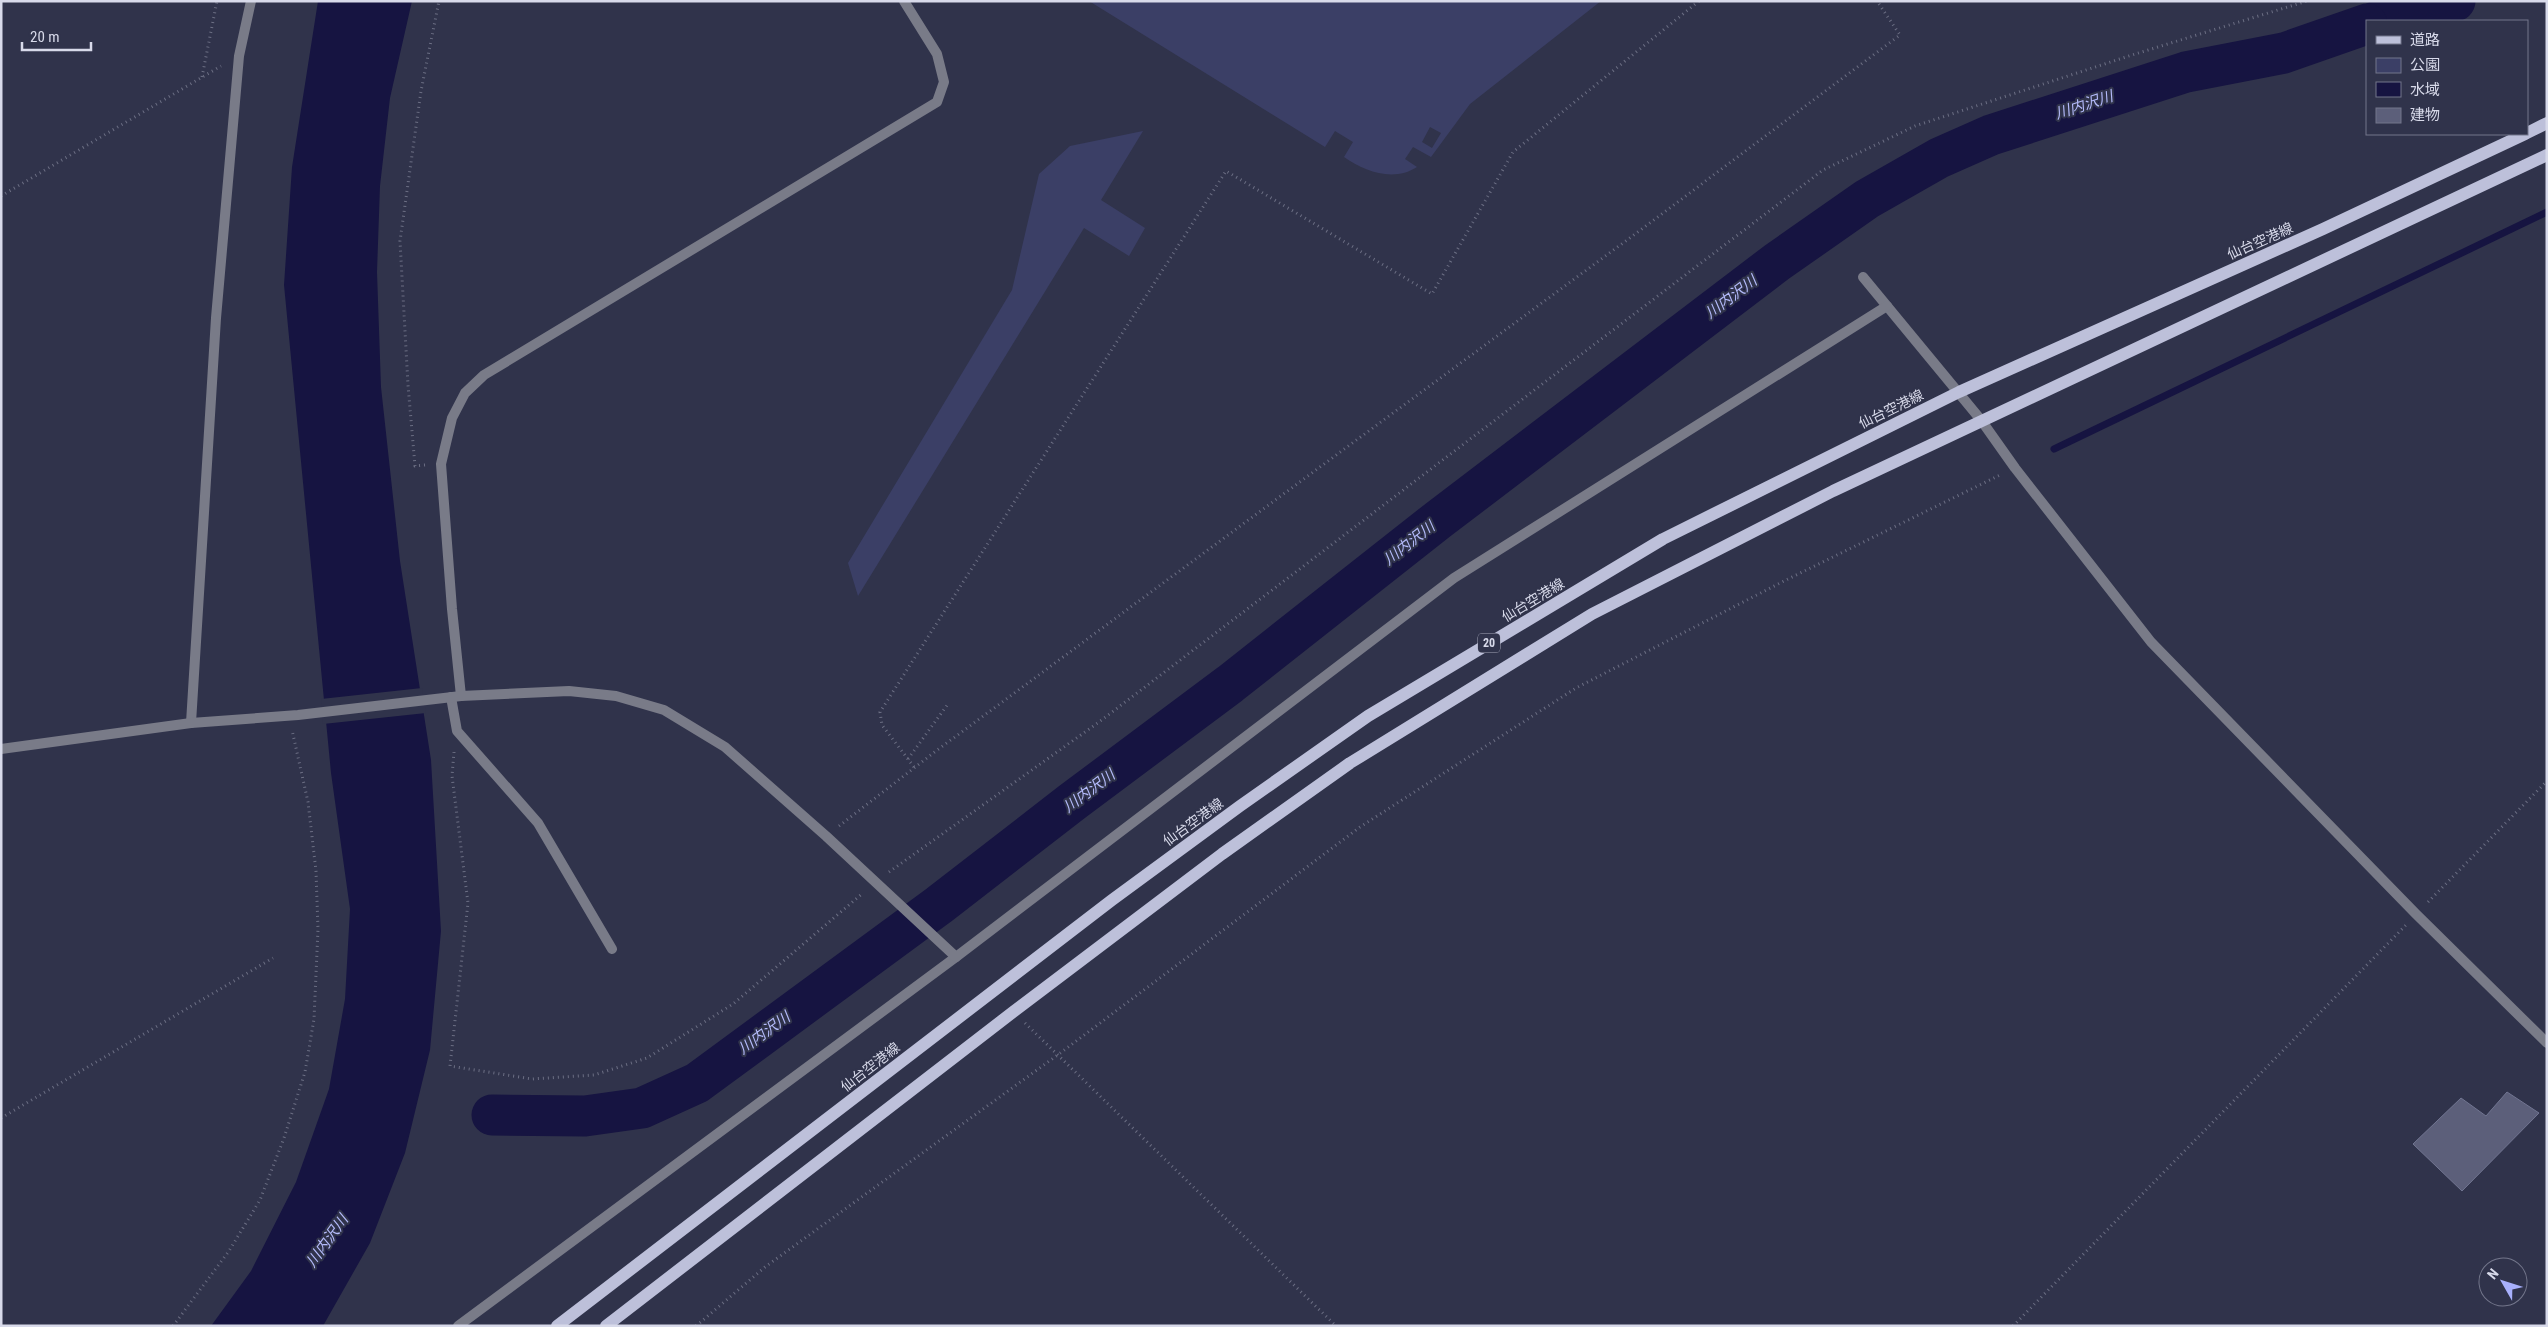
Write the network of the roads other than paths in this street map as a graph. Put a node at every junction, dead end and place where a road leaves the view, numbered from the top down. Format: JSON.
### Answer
{"nodes":[{"id":1,"x":251,"y":1,"type":"edge"},
{"id":2,"x":904,"y":1,"type":"edge"},
{"id":3,"x":2547,"y":124,"type":"edge"},
{"id":4,"x":2528,"y":132,"type":"edge"},
{"id":5,"x":2522,"y":135,"type":"edge"},
{"id":6,"x":2547,"y":154,"type":"edge"},
{"id":7,"x":1863,"y":277,"type":"dead end"},
{"id":8,"x":1887,"y":306,"type":"junction"},
{"id":9,"x":1959,"y":392,"type":"junction"},
{"id":10,"x":1981,"y":420,"type":"junction"},
{"id":11,"x":452,"y":697,"type":"junction"},
{"id":12,"x":191,"y":723,"type":"junction"},
{"id":13,"x":1,"y":749,"type":"edge"},
{"id":14,"x":612,"y":949,"type":"dead end"},
{"id":15,"x":956,"y":957,"type":"junction"},
{"id":16,"x":2547,"y":1043,"type":"edge"},
{"id":17,"x":458,"y":1326,"type":"edge"},
{"id":18,"x":557,"y":1326,"type":"edge"},
{"id":19,"x":606,"y":1326,"type":"edge"}],
"edges":[{"from":1,"to":12,"type":"street"},
{"from":2,"to":11,"type":"street"},
{"from":3,"to":4,"type":"main road","name":"仙台空港線","number":"20"},
{"from":5,"to":9,"type":"main road","name":"仙台空港線","number":"20"},
{"from":6,"to":10,"type":"main road","number":"20"},
{"from":7,"to":8,"type":"street"},
{"from":8,"to":9,"type":"street"},
{"from":8,"to":15,"type":"street"},
{"from":9,"to":10,"type":"street"},
{"from":9,"to":18,"type":"main road","name":"仙台空港線","number":"20"},
{"from":10,"to":16,"type":"street"},
{"from":10,"to":19,"type":"main road","number":"20"},
{"from":11,"to":12,"type":"street"},
{"from":11,"to":14,"type":"street"},
{"from":11,"to":15,"type":"street"},
{"from":12,"to":13,"type":"street"},
{"from":15,"to":17,"type":"street"}]}
